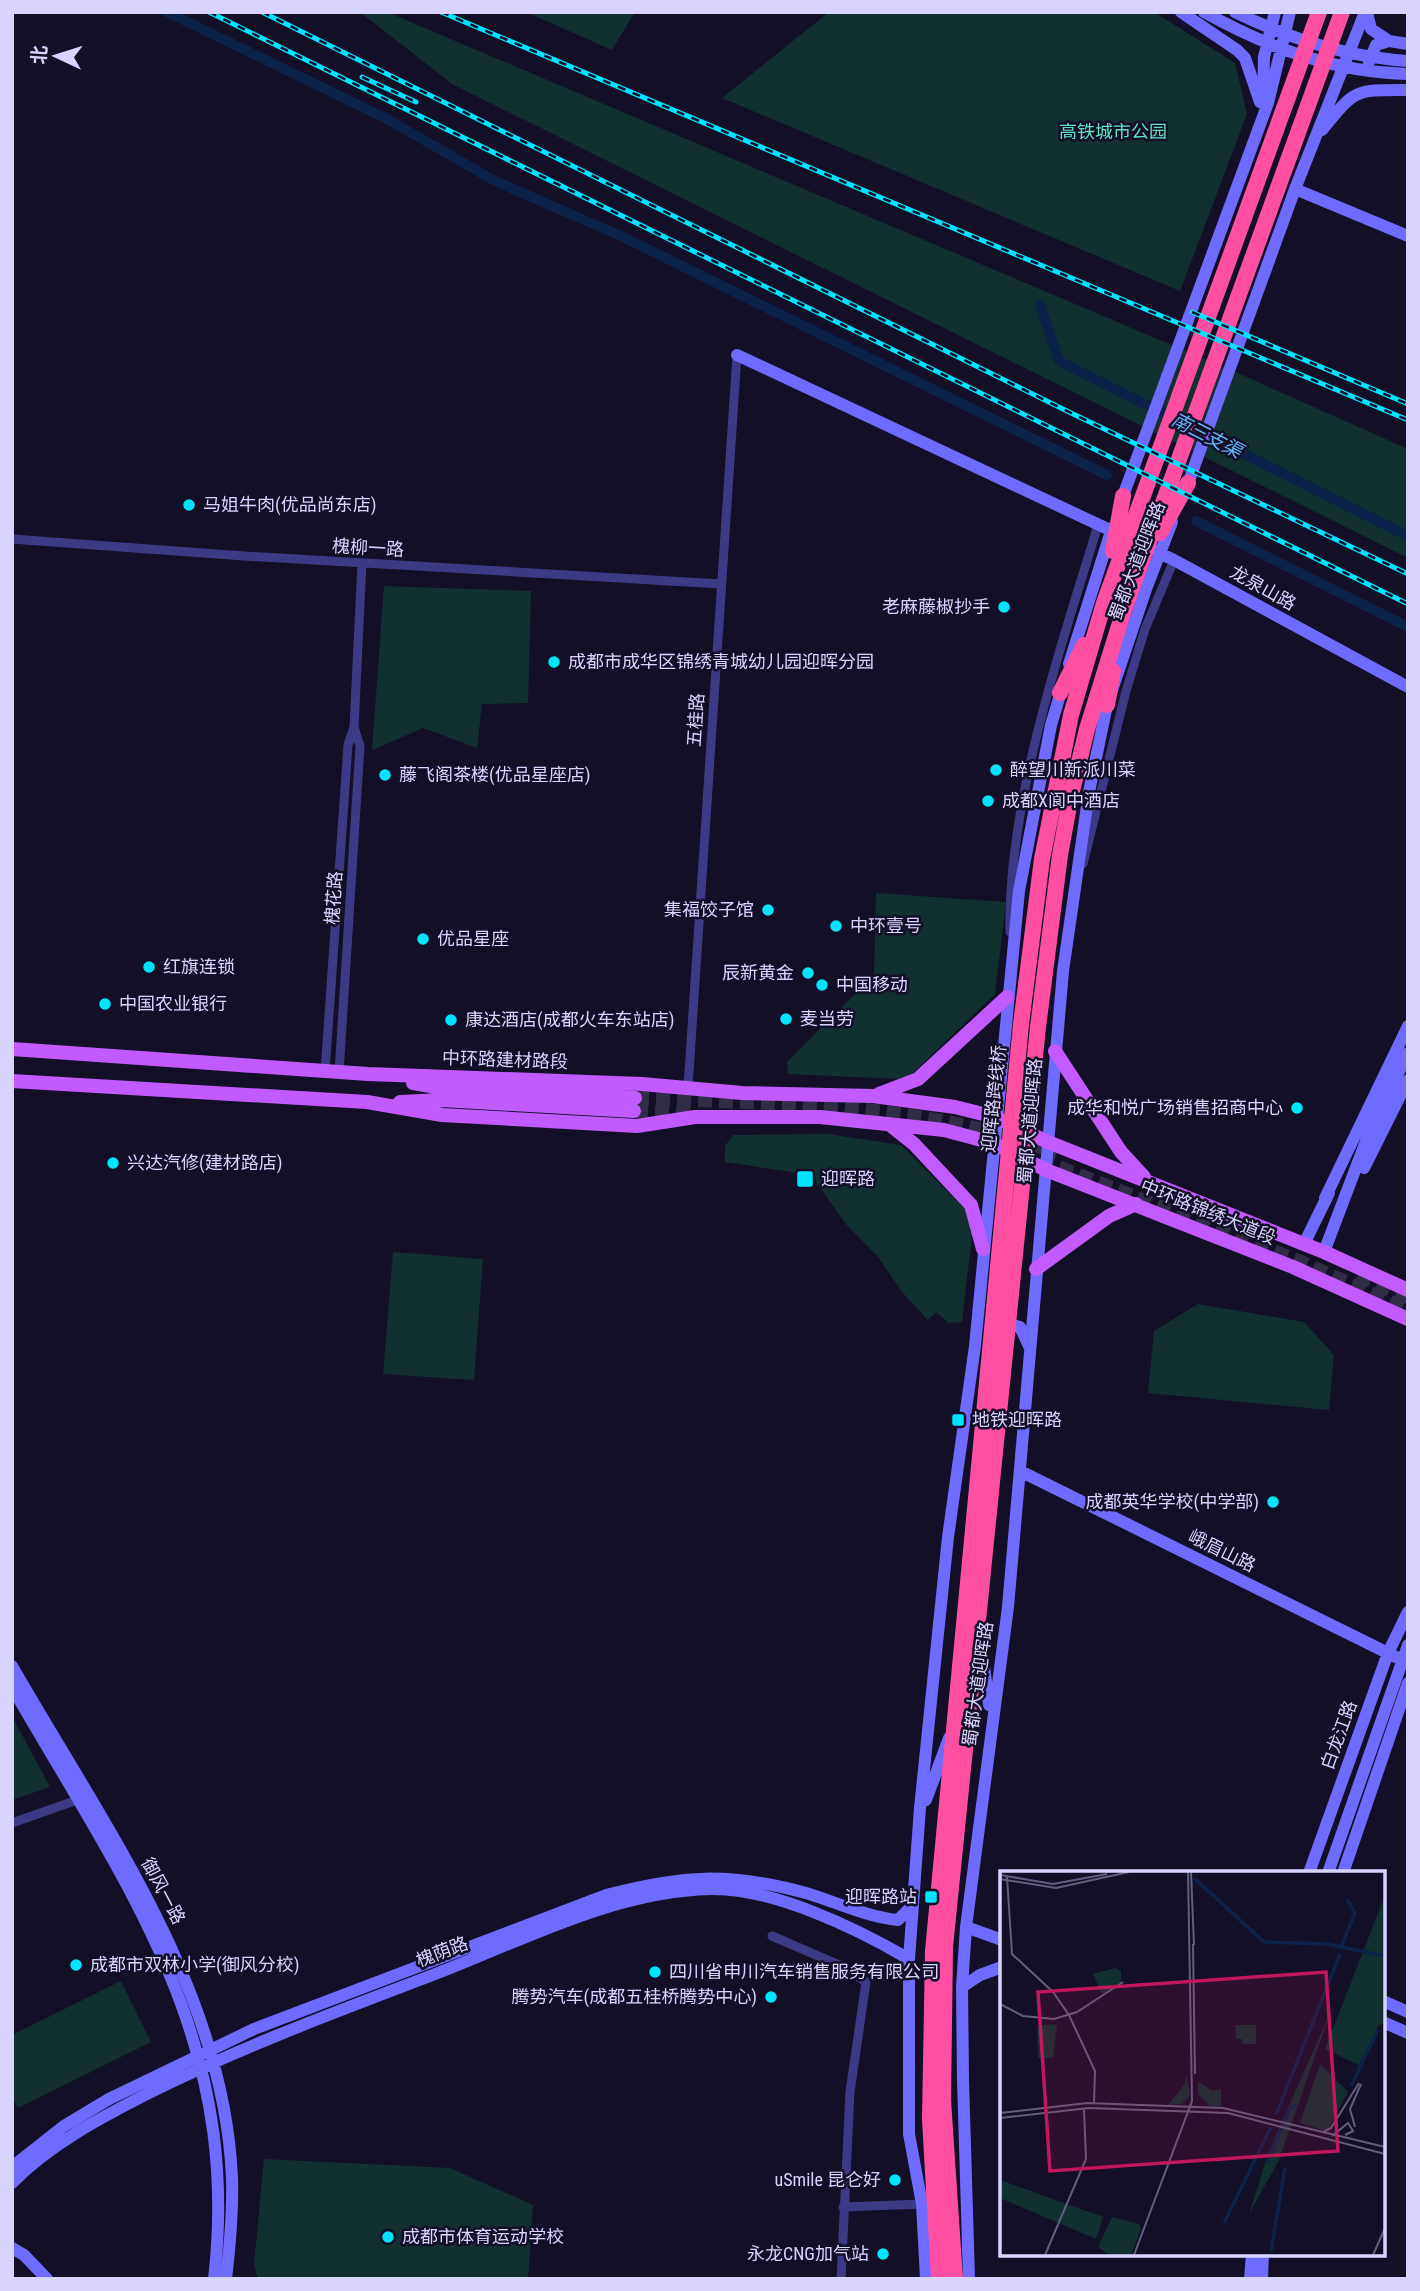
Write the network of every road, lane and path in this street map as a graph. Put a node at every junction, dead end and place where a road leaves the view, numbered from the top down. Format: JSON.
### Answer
{"nodes":[{"id":1,"x":1181,"y":12,"type":"edge"},
{"id":2,"x":1204,"y":12,"type":"edge"},
{"id":3,"x":1235,"y":12,"type":"edge"},
{"id":4,"x":1254,"y":12,"type":"edge"},
{"id":5,"x":1265,"y":12,"type":"edge"},
{"id":6,"x":1275,"y":12,"type":"edge"},
{"id":7,"x":1290,"y":12,"type":"edge"},
{"id":8,"x":1319,"y":12,"type":"edge"},
{"id":9,"x":1342,"y":12,"type":"edge"},
{"id":10,"x":1366,"y":12,"type":"edge"},
{"id":11,"x":1389,"y":41,"type":"junction"},
{"id":12,"x":1301,"y":42,"type":"junction"},
{"id":13,"x":1408,"y":44,"type":"edge"},
{"id":14,"x":1245,"y":58,"type":"junction"},
{"id":15,"x":1408,"y":61,"type":"edge"},
{"id":16,"x":1408,"y":74,"type":"edge"},
{"id":17,"x":1379,"y":90,"type":"junction"},
{"id":18,"x":1408,"y":90,"type":"edge"},
{"id":19,"x":1262,"y":111,"type":"junction"},
{"id":20,"x":1313,"y":141,"type":"junction"},
{"id":21,"x":1246,"y":166,"type":"junction"},
{"id":22,"x":1295,"y":189,"type":"junction"},
{"id":23,"x":1408,"y":236,"type":"edge"},
{"id":24,"x":1208,"y":289,"type":"junction"},
{"id":25,"x":737,"y":355,"type":"joint"},
{"id":26,"x":1188,"y":482,"type":"junction"},
{"id":27,"x":1123,"y":496,"type":"junction"},
{"id":28,"x":1098,"y":525,"type":"junction"},
{"id":29,"x":12,"y":539,"type":"edge"},
{"id":30,"x":1174,"y":560,"type":"junction"},
{"id":31,"x":362,"y":563,"type":"junction"},
{"id":32,"x":1138,"y":572,"type":"junction"},
{"id":33,"x":721,"y":584,"type":"junction"},
{"id":34,"x":1104,"y":603,"type":"junction"},
{"id":35,"x":1124,"y":610,"type":"junction"},
{"id":36,"x":1408,"y":688,"type":"edge"},
{"id":37,"x":1060,"y":693,"type":"junction"},
{"id":38,"x":1107,"y":705,"type":"junction"},
{"id":39,"x":354,"y":727,"type":"junction"},
{"id":40,"x":1071,"y":902,"type":"junction"},
{"id":41,"x":1010,"y":965,"type":"junction"},
{"id":42,"x":1063,"y":971,"type":"junction"},
{"id":43,"x":1007,"y":997,"type":"junction"},
{"id":44,"x":1408,"y":1026,"type":"edge"},
{"id":45,"x":12,"y":1049,"type":"edge"},
{"id":46,"x":1055,"y":1051,"type":"junction"},
{"id":47,"x":1408,"y":1053,"type":"edge"},
{"id":48,"x":332,"y":1072,"type":"junction"},
{"id":49,"x":368,"y":1074,"type":"junction"},
{"id":50,"x":1408,"y":1080,"type":"edge"},
{"id":51,"x":12,"y":1081,"type":"edge"},
{"id":52,"x":688,"y":1087,"type":"junction"},
{"id":53,"x":873,"y":1096,"type":"junction"},
{"id":54,"x":367,"y":1102,"type":"junction"},
{"id":55,"x":995,"y":1118,"type":"junction"},
{"id":56,"x":888,"y":1124,"type":"junction"},
{"id":57,"x":1371,"y":1128,"type":"junction"},
{"id":58,"x":1048,"y":1142,"type":"junction"},
{"id":59,"x":993,"y":1143,"type":"junction"},
{"id":60,"x":1046,"y":1170,"type":"junction"},
{"id":61,"x":1148,"y":1181,"type":"junction"},
{"id":62,"x":1325,"y":1198,"type":"junction"},
{"id":63,"x":1136,"y":1204,"type":"junction"},
{"id":64,"x":1339,"y":1218,"type":"junction"},
{"id":65,"x":1304,"y":1244,"type":"junction"},
{"id":66,"x":983,"y":1249,"type":"junction"},
{"id":67,"x":1324,"y":1252,"type":"junction"},
{"id":68,"x":1036,"y":1269,"type":"junction"},
{"id":69,"x":1408,"y":1290,"type":"edge"},
{"id":70,"x":1408,"y":1319,"type":"edge"},
{"id":71,"x":975,"y":1346,"type":"junction"},
{"id":72,"x":1030,"y":1349,"type":"junction"},
{"id":73,"x":1020,"y":1471,"type":"junction"},
{"id":74,"x":976,"y":1612,"type":"junction"},
{"id":75,"x":1408,"y":1612,"type":"edge"},
{"id":76,"x":1408,"y":1645,"type":"edge"},
{"id":77,"x":1388,"y":1653,"type":"junction"},
{"id":78,"x":1408,"y":1663,"type":"edge"},
{"id":79,"x":12,"y":1666,"type":"edge"},
{"id":80,"x":1408,"y":1683,"type":"edge"},
{"id":81,"x":12,"y":1687,"type":"edge"},
{"id":82,"x":991,"y":1723,"type":"junction"},
{"id":83,"x":954,"y":1725,"type":"junction"},
{"id":84,"x":82,"y":1798,"type":"junction"},
{"id":85,"x":920,"y":1817,"type":"junction"},
{"id":86,"x":12,"y":1823,"type":"edge"},
{"id":87,"x":1310,"y":1871,"type":"edge"},
{"id":88,"x":1329,"y":1871,"type":"edge"},
{"id":89,"x":1344,"y":1871,"type":"edge"},
{"id":90,"x":912,"y":1906,"type":"junction"},
{"id":91,"x":966,"y":1927,"type":"junction"},
{"id":92,"x":772,"y":1936,"type":"dead end"},
{"id":93,"x":1000,"y":1939,"type":"edge"},
{"id":94,"x":909,"y":1959,"type":"junction"},
{"id":95,"x":1000,"y":1968,"type":"edge"},
{"id":96,"x":962,"y":1987,"type":"junction"},
{"id":97,"x":1385,"y":2002,"type":"edge"},
{"id":98,"x":1408,"y":2012,"type":"edge"},
{"id":99,"x":1385,"y":2023,"type":"edge"},
{"id":100,"x":1408,"y":2034,"type":"edge"},
{"id":101,"x":205,"y":2058,"type":"junction"},
{"id":102,"x":12,"y":2167,"type":"edge"},
{"id":103,"x":12,"y":2183,"type":"edge"},
{"id":104,"x":922,"y":2204,"type":"junction"},
{"id":105,"x":843,"y":2207,"type":"junction"},
{"id":106,"x":12,"y":2248,"type":"edge"},
{"id":107,"x":1252,"y":2256,"type":"edge"},
{"id":108,"x":1263,"y":2256,"type":"edge"},
{"id":109,"x":47,"y":2279,"type":"edge"},
{"id":110,"x":214,"y":2279,"type":"edge"},
{"id":111,"x":226,"y":2279,"type":"edge"},
{"id":112,"x":841,"y":2279,"type":"edge"},
{"id":113,"x":926,"y":2279,"type":"edge"},
{"id":114,"x":939,"y":2279,"type":"edge"},
{"id":115,"x":955,"y":2279,"type":"edge"},
{"id":116,"x":969,"y":2279,"type":"edge"},
{"id":117,"x":1250,"y":2279,"type":"edge"},
{"id":118,"x":1262,"y":2279,"type":"edge"}],
"edges":[{"from":1,"to":14,"type":"main road"},
{"from":2,"to":16,"type":"main road"},
{"from":3,"to":12,"type":"main road"},
{"from":4,"to":14,"type":"main road"},
{"from":5,"to":12,"type":"main road"},
{"from":6,"to":19,"type":"main road"},
{"from":7,"to":21,"type":"main road"},
{"from":8,"to":24,"type":"highway","name":"蜀都大道迎晖路"},
{"from":9,"to":32,"type":"highway","name":"蜀都大道迎晖路"},
{"from":10,"to":11,"type":"main road"},
{"from":10,"to":20,"type":"main road","name":"蜀都大道迎晖路"},
{"from":11,"to":13,"type":"main road"},
{"from":11,"to":17,"type":"main road"},
{"from":12,"to":15,"type":"main road"},
{"from":14,"to":19,"type":"main road"},
{"from":17,"to":18,"type":"main road"},
{"from":17,"to":20,"type":"main road"},
{"from":19,"to":21,"type":"main road"},
{"from":20,"to":22,"type":"main road","name":"蜀都大道迎晖路"},
{"from":21,"to":24,"type":"main road","name":"蜀都大道迎晖路"},
{"from":22,"to":23,"type":"main road"},
{"from":22,"to":26,"type":"main road","name":"蜀都大道迎晖路"},
{"from":24,"to":27,"type":"main road","name":"蜀都大道迎晖路"},
{"from":24,"to":34,"type":"highway","name":"蜀都大道迎晖路"},
{"from":25,"to":28,"type":"main road","name":"龙泉山路"},
{"from":25,"to":33,"type":"street","name":"五桂路"},
{"from":26,"to":32,"type":"highway"},
{"from":26,"to":38,"type":"main road","name":"蜀都大道迎晖路"},
{"from":27,"to":34,"type":"highway"},
{"from":27,"to":37,"type":"main road","name":"蜀都大道迎晖路"},
{"from":28,"to":30,"type":"main road","name":"龙泉山路"},
{"from":28,"to":41,"type":"street"},
{"from":29,"to":31,"type":"street","name":"槐柳一路"},
{"from":30,"to":36,"type":"main road","name":"龙泉山路"},
{"from":30,"to":40,"type":"street"},
{"from":31,"to":33,"type":"street","name":"槐柳一路"},
{"from":31,"to":39,"type":"street","name":"槐花路"},
{"from":32,"to":35,"type":"highway","name":"蜀都大道迎晖路"},
{"from":33,"to":52,"type":"street","name":"五桂路"},
{"from":34,"to":37,"type":"highway"},
{"from":34,"to":74,"type":"highway","name":"迎晖路跨线桥"},
{"from":35,"to":38,"type":"highway"},
{"from":35,"to":74,"type":"highway","name":"迎晖路跨线桥"},
{"from":37,"to":41,"type":"main road","name":"蜀都大道迎晖路"},
{"from":38,"to":40,"type":"main road","name":"蜀都大道迎晖路"},
{"from":39,"to":48,"type":"street","name":"槐花路"},
{"from":39,"to":48,"type":"street","name":"槐花路"},
{"from":40,"to":42,"type":"main road","name":"蜀都大道迎晖路"},
{"from":41,"to":42,"type":"main road"},
{"from":41,"to":43,"type":"main road","name":"蜀都大道迎晖路"},
{"from":42,"to":46,"type":"main road","name":"蜀都大道迎晖路"},
{"from":43,"to":53,"type":"main road"},
{"from":43,"to":55,"type":"main road","name":"蜀都大道迎晖路"},
{"from":44,"to":62,"type":"main road"},
{"from":45,"to":48,"type":"main road","name":"中环路建材路段"},
{"from":46,"to":58,"type":"main road","name":"蜀都大道迎晖路"},
{"from":46,"to":61,"type":"main road"},
{"from":47,"to":57,"type":"main road"},
{"from":48,"to":49,"type":"main road","name":"中环路建材路段"},
{"from":49,"to":52,"type":"main road","name":"中环路建材路段"},
{"from":49,"to":54,"type":"main road"},
{"from":50,"to":64,"type":"main road"},
{"from":51,"to":54,"type":"main road"},
{"from":52,"to":53,"type":"main road","name":"中环路建材路段"},
{"from":53,"to":55,"type":"main road","name":"中环路建材路段"},
{"from":54,"to":56,"type":"main road"},
{"from":55,"to":58,"type":"main road","name":"中环路锦绣大道段"},
{"from":55,"to":59,"type":"main road","name":"蜀都大道迎晖路"},
{"from":56,"to":59,"type":"main road"},
{"from":56,"to":66,"type":"main road"},
{"from":57,"to":62,"type":"main road"},
{"from":57,"to":64,"type":"main road"},
{"from":58,"to":60,"type":"main road","name":"蜀都大道迎晖路"},
{"from":58,"to":61,"type":"main road","name":"中环路锦绣大道段"},
{"from":59,"to":60,"type":"main road","name":"中环路锦绣大道段"},
{"from":59,"to":66,"type":"main road","name":"蜀都大道迎晖路"},
{"from":60,"to":63,"type":"main road","name":"中环路锦绣大道段"},
{"from":60,"to":68,"type":"main road","name":"蜀都大道迎晖路"},
{"from":61,"to":65,"type":"main road","name":"中环路锦绣大道段"},
{"from":62,"to":65,"type":"main road"},
{"from":63,"to":68,"type":"main road"},
{"from":63,"to":70,"type":"main road","name":"中环路锦绣大道段"},
{"from":64,"to":67,"type":"main road"},
{"from":65,"to":67,"type":"main road","name":"中环路锦绣大道段"},
{"from":66,"to":71,"type":"main road","name":"蜀都大道迎晖路"},
{"from":67,"to":69,"type":"main road","name":"中环路锦绣大道段"},
{"from":68,"to":72,"type":"main road","name":"蜀都大道迎晖路"},
{"from":71,"to":72,"type":"main road"},
{"from":71,"to":85,"type":"main road","name":"蜀都大道迎晖路"},
{"from":72,"to":73,"type":"main road","name":"蜀都大道迎晖路"},
{"from":73,"to":77,"type":"main road","name":"峨眉山路"},
{"from":73,"to":82,"type":"main road","name":"蜀都大道迎晖路"},
{"from":74,"to":82,"type":"main road"},
{"from":74,"to":83,"type":"highway","name":"蜀都大道迎晖路"},
{"from":74,"to":115,"type":"highway","name":"蜀都大道迎晖路"},
{"from":75,"to":77,"type":"main road","name":"白龙江路"},
{"from":76,"to":88,"type":"main road"},
{"from":77,"to":78,"type":"main road","name":"峨眉山路"},
{"from":77,"to":87,"type":"main road","name":"白龙江路"},
{"from":79,"to":84,"type":"main road","name":"御风一路"},
{"from":80,"to":89,"type":"main road"},
{"from":81,"to":84,"type":"main road","name":"御风一路"},
{"from":82,"to":91,"type":"main road","name":"蜀都大道迎晖路"},
{"from":83,"to":85,"type":"main road"},
{"from":83,"to":114,"type":"highway","name":"蜀都大道迎晖路"},
{"from":84,"to":86,"type":"street"},
{"from":84,"to":101,"type":"main road","name":"御风一路"},
{"from":85,"to":90,"type":"main road","name":"蜀都大道迎晖路"},
{"from":90,"to":94,"type":"main road","name":"蜀都大道迎晖路"},
{"from":90,"to":101,"type":"main road","name":"槐荫路"},
{"from":91,"to":93,"type":"main road"},
{"from":91,"to":96,"type":"main road","name":"蜀都大道迎晖路"},
{"from":92,"to":105,"type":"street"},
{"from":94,"to":101,"type":"main road","name":"槐荫路"},
{"from":94,"to":104,"type":"main road","name":"蜀都大道迎晖路"},
{"from":95,"to":96,"type":"main road"},
{"from":96,"to":116,"type":"main road","name":"蜀都大道迎晖路"},
{"from":97,"to":98,"type":"main road"},
{"from":99,"to":100,"type":"main road"},
{"from":101,"to":102,"type":"main road","name":"槐荫路"},
{"from":101,"to":103,"type":"main road","name":"槐荫路"},
{"from":101,"to":110,"type":"main road","name":"御风一路"},
{"from":101,"to":111,"type":"main road","name":"御风一路"},
{"from":104,"to":105,"type":"street"},
{"from":104,"to":113,"type":"main road","name":"蜀都大道迎晖路"},
{"from":105,"to":112,"type":"street"},
{"from":106,"to":109,"type":"main road"},
{"from":107,"to":117,"type":"main road"},
{"from":108,"to":118,"type":"main road"}]}
